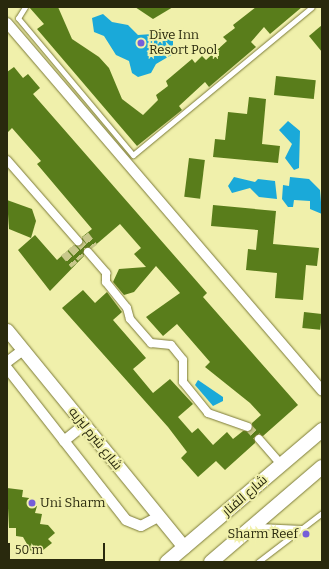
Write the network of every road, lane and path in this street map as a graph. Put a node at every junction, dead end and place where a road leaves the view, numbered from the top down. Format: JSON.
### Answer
{"nodes":[{"id":1,"x":25,"y":7,"type":"edge"},
{"id":2,"x":312,"y":7,"type":"edge"},
{"id":3,"x":7,"y":23,"type":"edge"},
{"id":4,"x":7,"y":160,"type":"edge"},
{"id":5,"x":78,"y":241,"type":"tunnel mouth"},
{"id":6,"x":88,"y":252,"type":"tunnel mouth"},
{"id":7,"x":7,"y":330,"type":"edge"},
{"id":8,"x":23,"y":350,"type":"junction"},
{"id":9,"x":7,"y":362,"type":"edge"},
{"id":10,"x":7,"y":368,"type":"edge"},
{"id":11,"x":322,"y":391,"type":"edge"},
{"id":12,"x":84,"y":425,"type":"junction"},
{"id":13,"x":248,"y":427,"type":"tunnel mouth"},
{"id":14,"x":322,"y":430,"type":"edge"},
{"id":15,"x":259,"y":440,"type":"tunnel mouth"},
{"id":16,"x":64,"y":441,"type":"junction"},
{"id":17,"x":281,"y":464,"type":"junction"},
{"id":18,"x":322,"y":467,"type":"edge"},
{"id":19,"x":322,"y":513,"type":"edge"},
{"id":20,"x":158,"y":516,"type":"junction"},
{"id":21,"x":253,"y":526,"type":"junction"},
{"id":22,"x":302,"y":528,"type":"junction"},
{"id":23,"x":184,"y":547,"type":"junction"},
{"id":24,"x":167,"y":562,"type":"edge"},
{"id":25,"x":211,"y":562,"type":"edge"},
{"id":26,"x":258,"y":562,"type":"edge"}],
"edges":[{"from":1,"to":2,"type":"lane"},
{"from":3,"to":11,"type":"street"},
{"from":4,"to":5,"type":"street"},
{"from":6,"to":13,"type":"street"},
{"from":7,"to":8,"type":"street","name":"شارع شرم ليزيه"},
{"from":8,"to":9,"type":"street"},
{"from":8,"to":12,"type":"street","name":"شارع شرم ليزيه"},
{"from":10,"to":16,"type":"street"},
{"from":12,"to":16,"type":"street"},
{"from":12,"to":20,"type":"street","name":"شارع شرم ليزيه"},
{"from":14,"to":17,"type":"main road","name":"شارع الفنار"},
{"from":15,"to":17,"type":"street"},
{"from":16,"to":20,"type":"street"},
{"from":17,"to":23,"type":"main road","name":"شارع الفنار"},
{"from":18,"to":21,"type":"main road"},
{"from":19,"to":22,"type":"lane"},
{"from":20,"to":23,"type":"street","name":"شارع شرم ليزيه"},
{"from":21,"to":22,"type":"lane"},
{"from":21,"to":25,"type":"main road"},
{"from":22,"to":26,"type":"lane"},
{"from":23,"to":24,"type":"main road","name":"شارع الفنار"}]}
